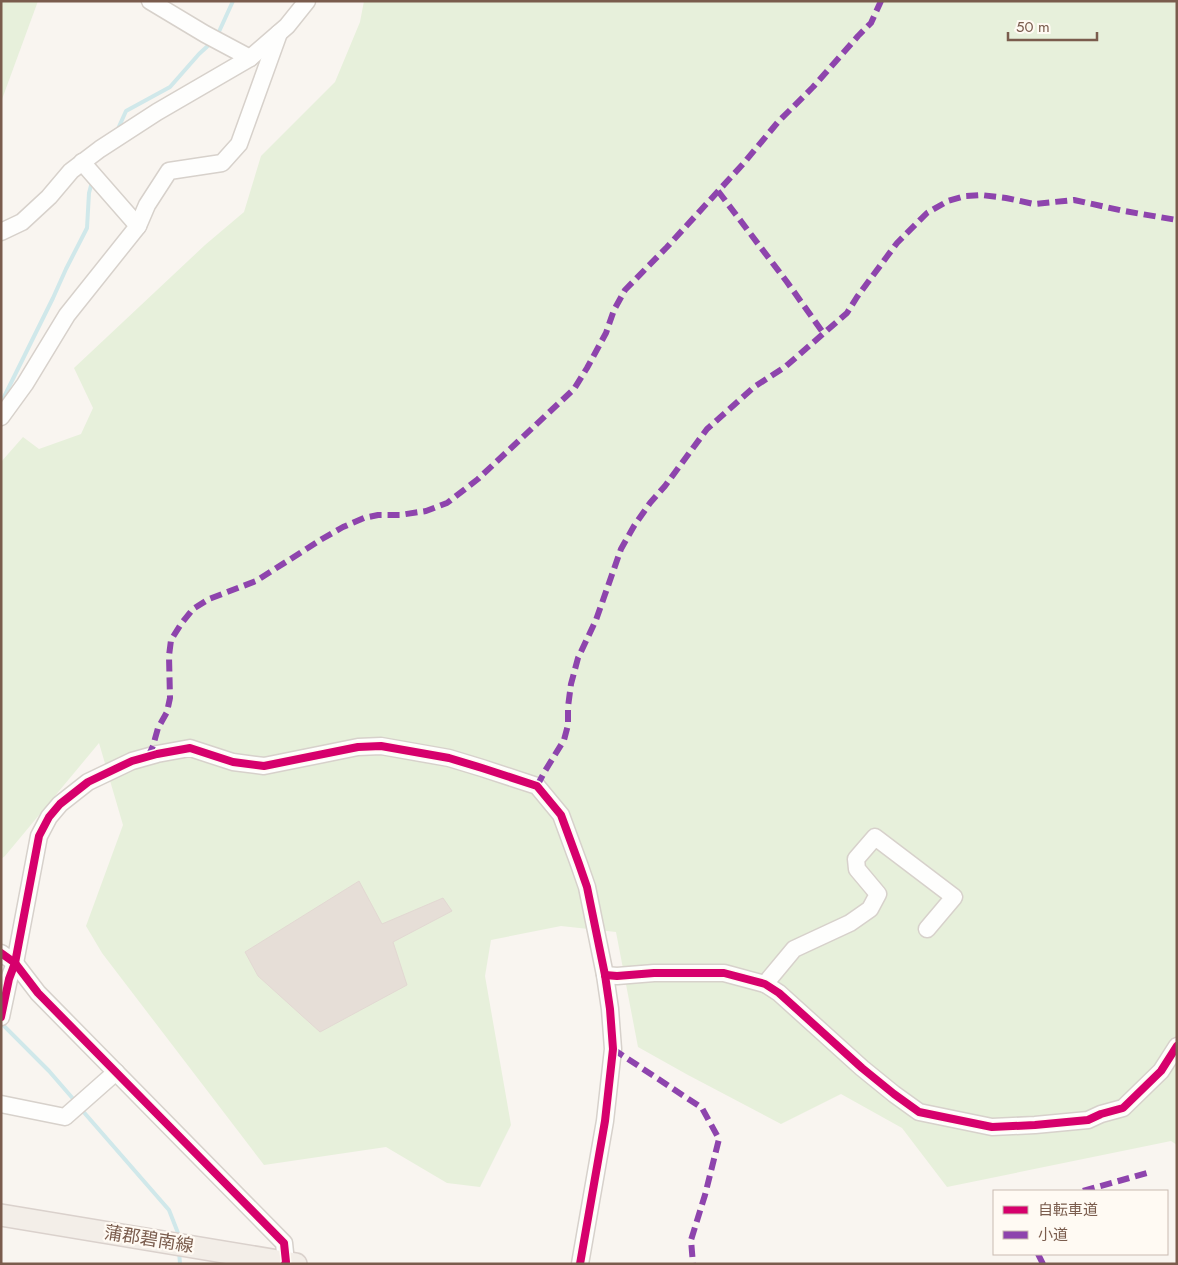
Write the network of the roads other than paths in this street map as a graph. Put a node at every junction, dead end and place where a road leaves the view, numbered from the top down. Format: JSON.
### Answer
{"nodes":[{"id":1,"x":150,"y":1,"type":"edge"},
{"id":2,"x":307,"y":1,"type":"edge"},
{"id":3,"x":279,"y":33,"type":"junction"},
{"id":4,"x":250,"y":58,"type":"junction"},
{"id":5,"x":82,"y":162,"type":"junction"},
{"id":6,"x":138,"y":226,"type":"junction"},
{"id":7,"x":1,"y":232,"type":"edge"},
{"id":8,"x":1,"y":418,"type":"edge"},
{"id":9,"x":927,"y":929,"type":"dead end"},
{"id":10,"x":1,"y":953,"type":"edge"},
{"id":11,"x":15,"y":963,"type":"junction"},
{"id":12,"x":605,"y":975,"type":"junction"},
{"id":13,"x":765,"y":984,"type":"junction"},
{"id":14,"x":2,"y":1014,"type":"edge"},
{"id":15,"x":1177,"y":1046,"type":"edge"},
{"id":16,"x":116,"y":1072,"type":"junction"},
{"id":17,"x":1,"y":1104,"type":"edge"},
{"id":18,"x":1,"y":1215,"type":"edge"},
{"id":19,"x":289,"y":1263,"type":"edge"},
{"id":20,"x":580,"y":1264,"type":"edge"}],
"edges":[{"from":1,"to":4,"type":"street"},
{"from":2,"to":3,"type":"street"},
{"from":3,"to":4,"type":"street"},
{"from":3,"to":6,"type":"street"},
{"from":4,"to":5,"type":"street"},
{"from":5,"to":6,"type":"street"},
{"from":5,"to":7,"type":"street"},
{"from":6,"to":8,"type":"street"},
{"from":9,"to":13,"type":"street"},
{"from":10,"to":11,"type":"street"},
{"from":11,"to":12,"type":"street"},
{"from":11,"to":14,"type":"street"},
{"from":11,"to":16,"type":"street"},
{"from":12,"to":13,"type":"street"},
{"from":12,"to":20,"type":"street"},
{"from":13,"to":15,"type":"street"},
{"from":16,"to":17,"type":"street"},
{"from":16,"to":19,"type":"street"},
{"from":18,"to":19,"type":"main road","name":"蒲郡碧南線"}]}
